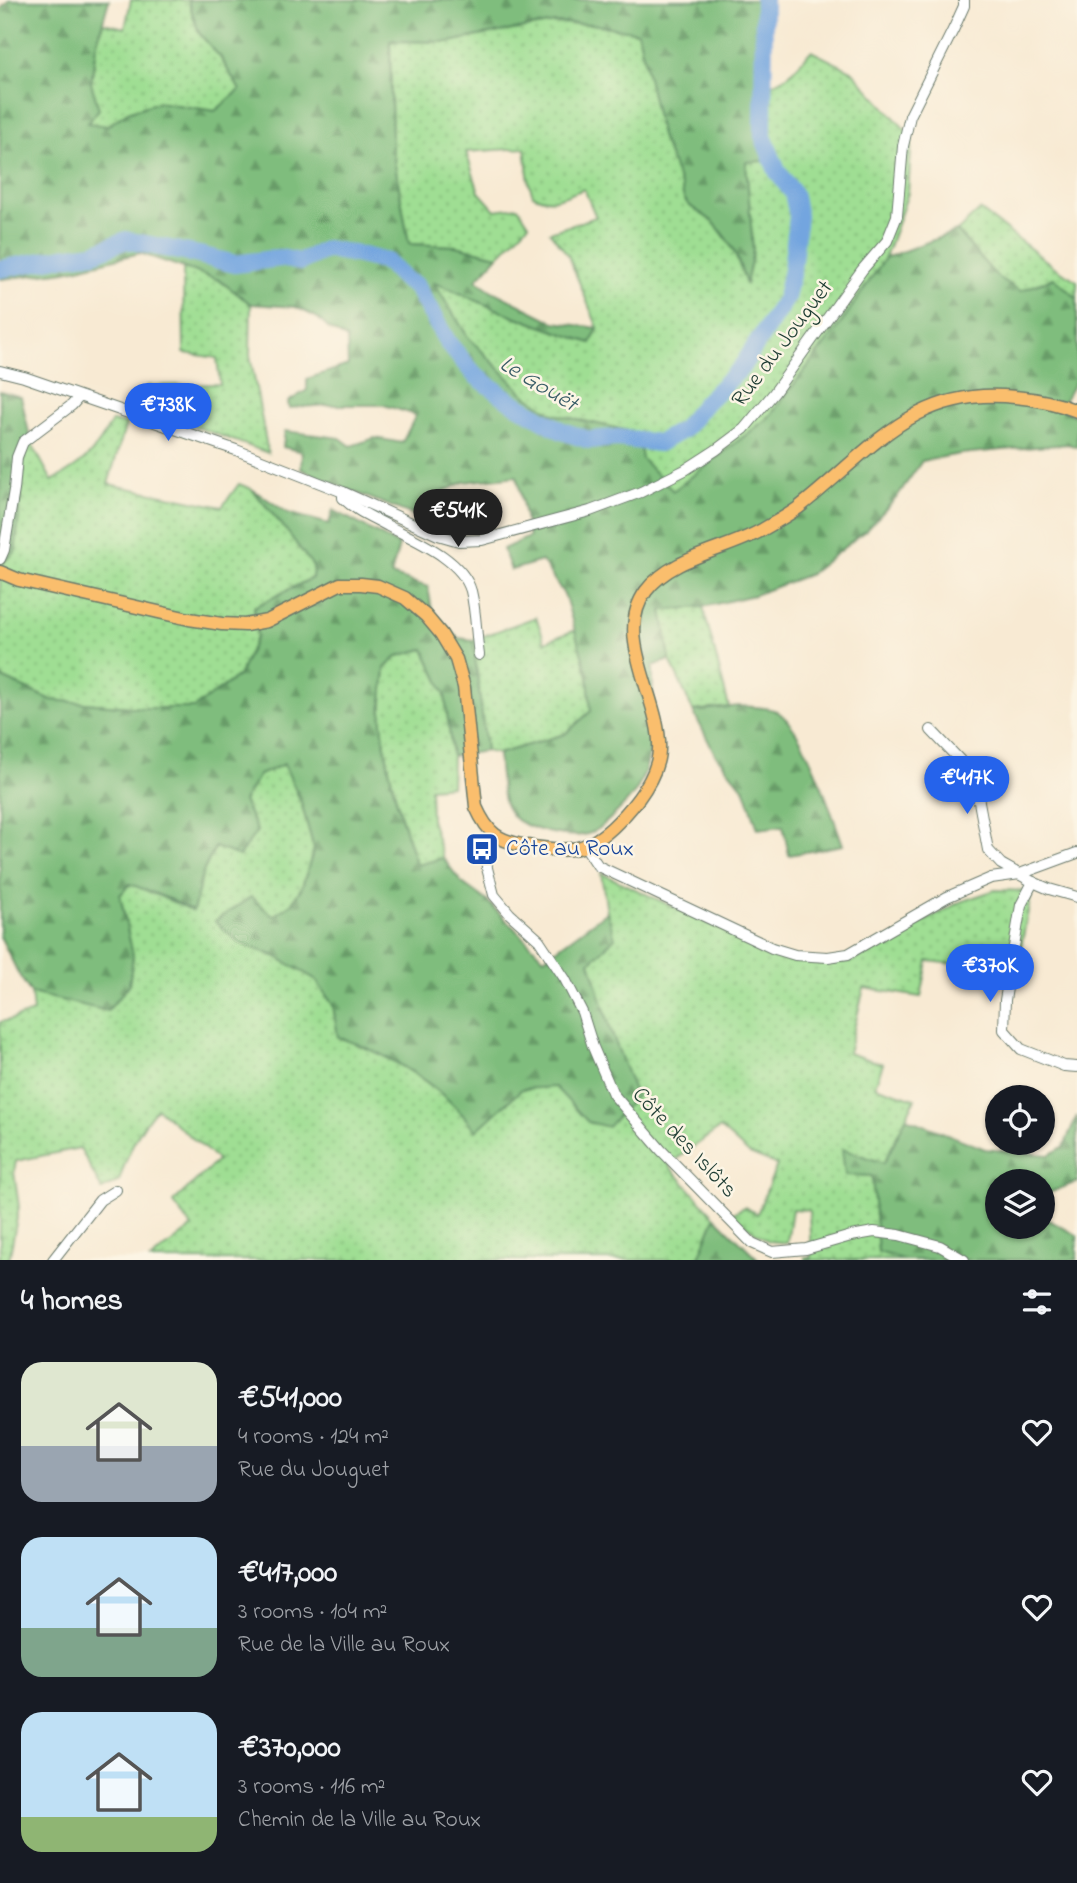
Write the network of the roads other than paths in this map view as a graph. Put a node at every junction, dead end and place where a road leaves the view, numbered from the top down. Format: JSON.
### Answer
{"nodes":[{"id":1,"x":964,"y":0,"type":"edge"},
{"id":2,"x":0,"y":371,"type":"edge"},
{"id":3,"x":79,"y":397,"type":"junction"},
{"id":4,"x":1077,"y":411,"type":"edge"},
{"id":5,"x":343,"y":492,"type":"junction"},
{"id":6,"x":0,"y":559,"type":"edge"},
{"id":7,"x":0,"y":572,"type":"edge"},
{"id":8,"x":479,"y":655,"type":"dead end"},
{"id":9,"x":931,"y":730,"type":"dead end"},
{"id":10,"x":492,"y":834,"type":"junction"},
{"id":11,"x":585,"y":846,"type":"junction"},
{"id":12,"x":1077,"y":853,"type":"edge"},
{"id":13,"x":1020,"y":874,"type":"junction"},
{"id":14,"x":1033,"y":882,"type":"junction"},
{"id":15,"x":1077,"y":897,"type":"edge"},
{"id":16,"x":1077,"y":1067,"type":"edge"},
{"id":17,"x":116,"y":1190,"type":"dead end"},
{"id":18,"x":53,"y":1260,"type":"edge"},
{"id":19,"x":964,"y":1260,"type":"edge"}],
"edges":[{"from":1,"to":5,"type":"street","name":"Rue du Jouguet"},
{"from":2,"to":3,"type":"street","name":"Rue du Jouguet"},
{"from":3,"to":5,"type":"street","name":"Rue du Jouguet"},
{"from":3,"to":6,"type":"street"},
{"from":4,"to":11,"type":"main road"},
{"from":5,"to":8,"type":"street"},
{"from":7,"to":10,"type":"main road"},
{"from":9,"to":13,"type":"street"},
{"from":10,"to":11,"type":"main road"},
{"from":10,"to":19,"type":"street","name":"Côte des Islôts"},
{"from":11,"to":13,"type":"street"},
{"from":12,"to":13,"type":"street"},
{"from":13,"to":14,"type":"street"},
{"from":14,"to":15,"type":"street"},
{"from":14,"to":16,"type":"street"},
{"from":17,"to":18,"type":"street"}]}
